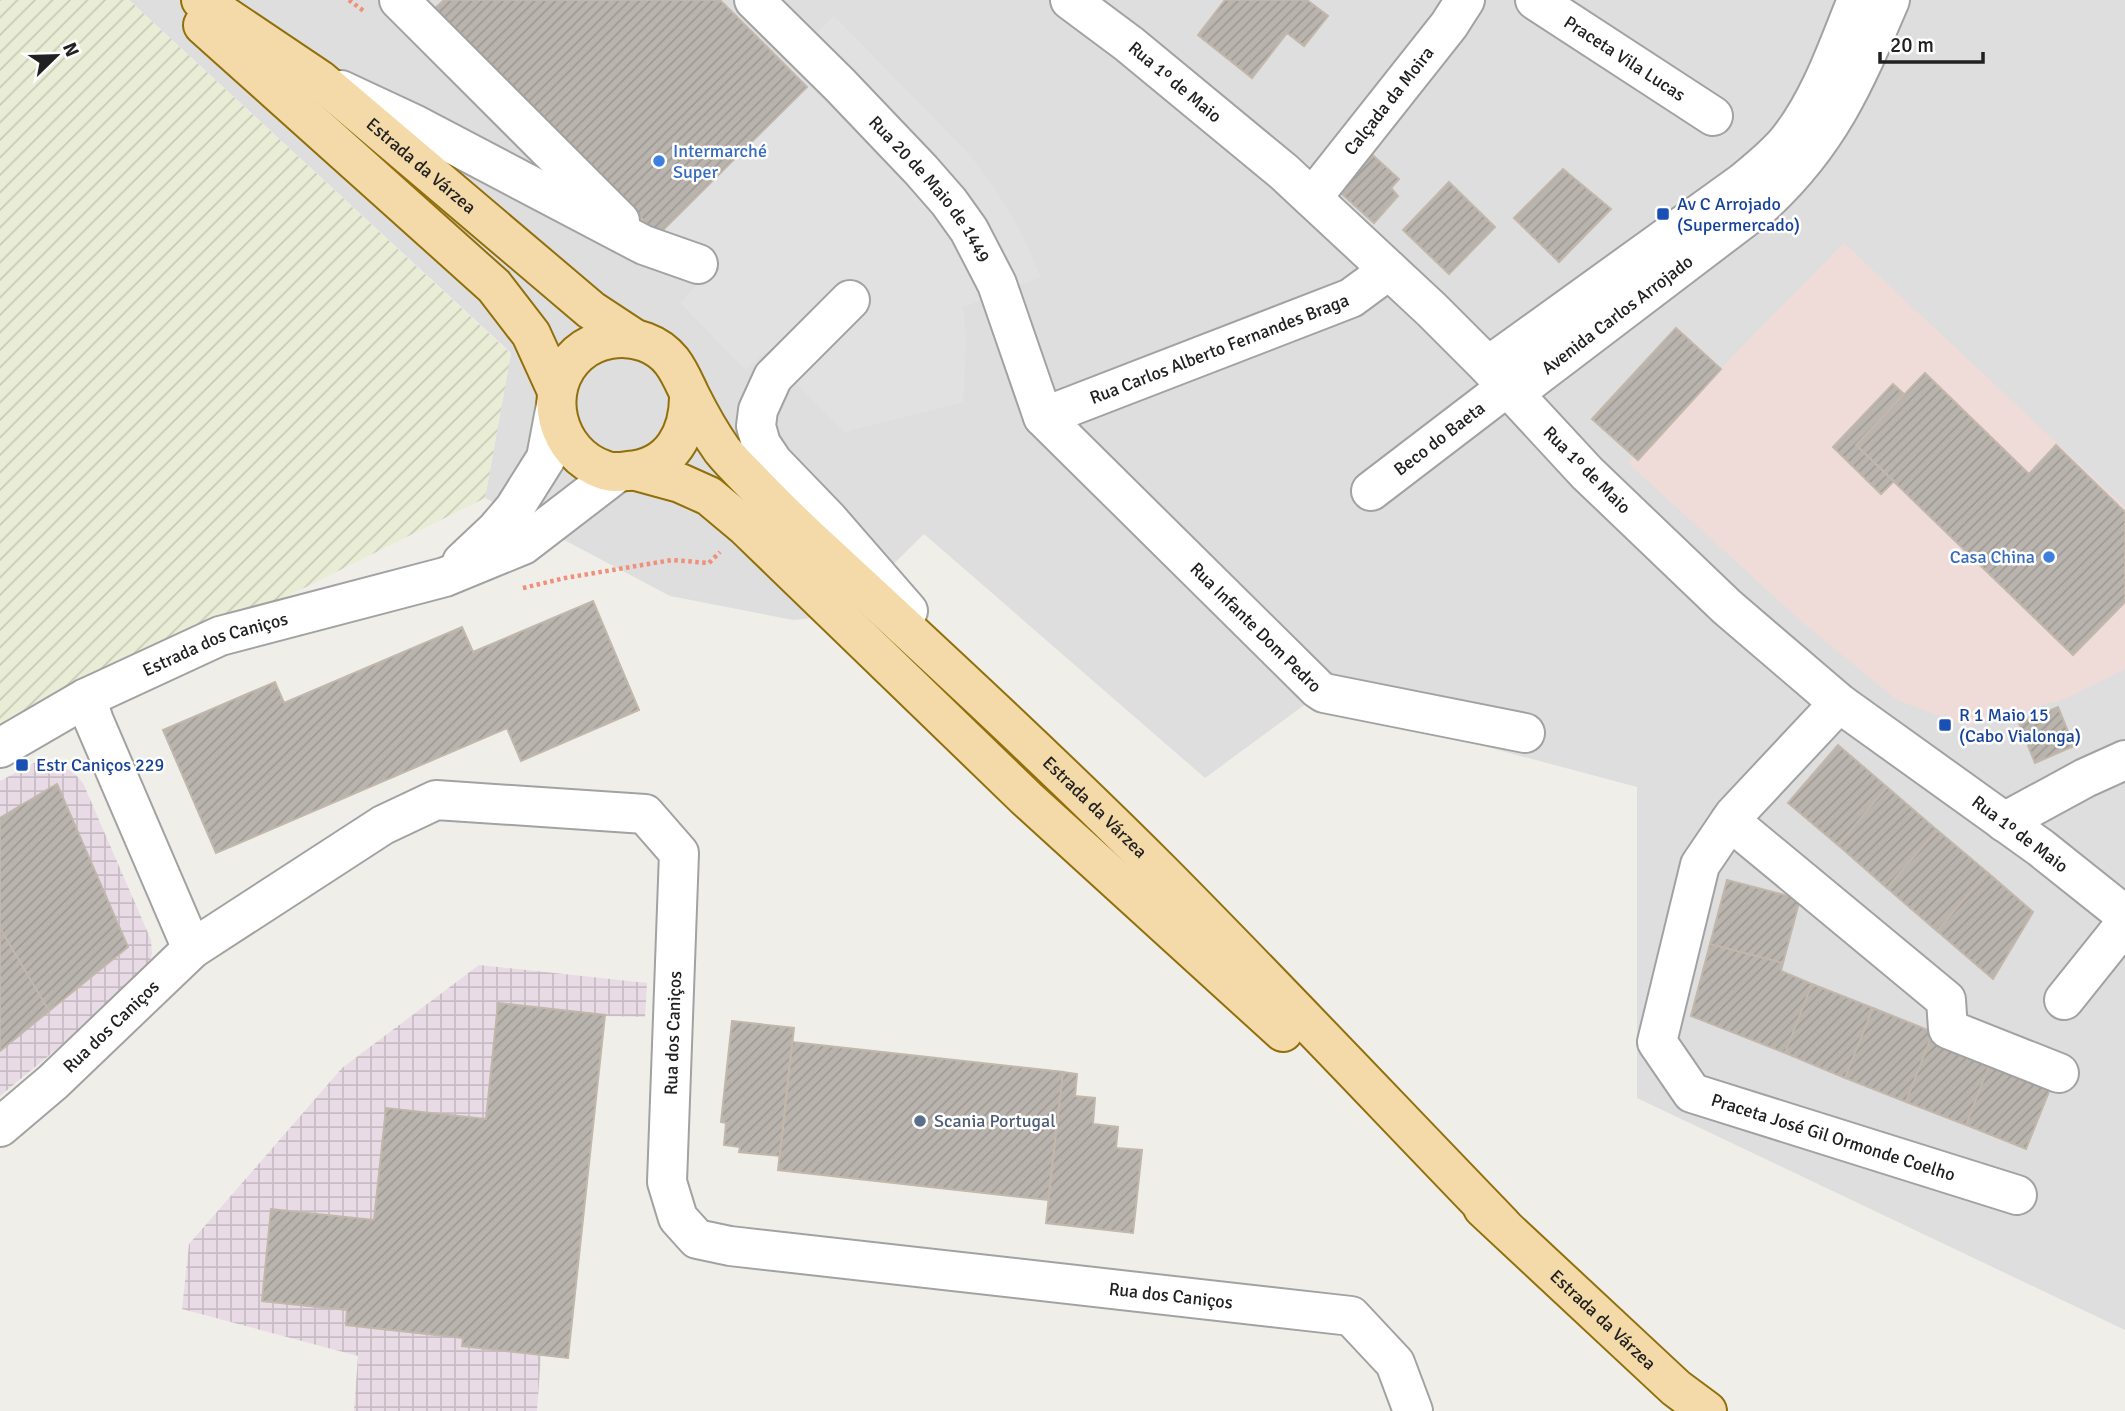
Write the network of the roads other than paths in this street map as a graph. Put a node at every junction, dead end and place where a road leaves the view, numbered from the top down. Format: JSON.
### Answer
{"nodes":[{"id":1,"x":176,"y":0,"type":"edge"},
{"id":2,"x":201,"y":0,"type":"edge"},
{"id":3,"x":399,"y":0,"type":"edge"},
{"id":4,"x":754,"y":0,"type":"edge"},
{"id":5,"x":1070,"y":0,"type":"edge"},
{"id":6,"x":1465,"y":0,"type":"edge"},
{"id":7,"x":1535,"y":0,"type":"edge"},
{"id":8,"x":1857,"y":0,"type":"edge"},
{"id":9,"x":1890,"y":0,"type":"edge"},
{"id":10,"x":320,"y":80,"type":"junction"},
{"id":11,"x":1713,"y":117,"type":"dead end"},
{"id":12,"x":1312,"y":198,"type":"junction"},
{"id":13,"x":644,"y":245,"type":"junction"},
{"id":14,"x":698,"y":264,"type":"dead end"},
{"id":15,"x":1389,"y":270,"type":"junction"},
{"id":16,"x":850,"y":300,"type":"dead end"},
{"id":17,"x":635,"y":339,"type":"junction"},
{"id":18,"x":1503,"y":383,"type":"junction"},
{"id":19,"x":689,"y":393,"type":"junction"},
{"id":20,"x":556,"y":398,"type":"junction"},
{"id":21,"x":1042,"y":417,"type":"junction"},
{"id":22,"x":627,"y":471,"type":"junction"},
{"id":23,"x":1371,"y":491,"type":"dead end"},
{"id":24,"x":445,"y":577,"type":"junction"},
{"id":25,"x":86,"y":698,"type":"junction"},
{"id":26,"x":1839,"y":703,"type":"junction"},
{"id":27,"x":1006,"y":723,"type":"junction"},
{"id":28,"x":1525,"y":733,"type":"dead end"},
{"id":29,"x":0,"y":748,"type":"edge"},
{"id":30,"x":2125,"y":761,"type":"edge"},
{"id":31,"x":1730,"y":821,"type":"junction"},
{"id":32,"x":2004,"y":822,"type":"junction"},
{"id":33,"x":2125,"y":915,"type":"edge"},
{"id":34,"x":2125,"y":924,"type":"edge"},
{"id":35,"x":192,"y":949,"type":"junction"},
{"id":36,"x":2064,"y":1000,"type":"dead end"},
{"id":37,"x":2059,"y":1073,"type":"dead end"},
{"id":38,"x":0,"y":1127,"type":"edge"},
{"id":39,"x":2017,"y":1195,"type":"dead end"},
{"id":40,"x":1502,"y":1225,"type":"junction"},
{"id":41,"x":1413,"y":1411,"type":"edge"},
{"id":42,"x":1707,"y":1411,"type":"edge"}],
"edges":[{"from":1,"to":20,"type":"main road","name":"Estrada da Várzea"},
{"from":2,"to":10,"type":"main road","name":"Estrada da Várzea"},
{"from":3,"to":13,"type":"street"},
{"from":4,"to":21,"type":"street","name":"Rua 20 de Maio de 1449"},
{"from":5,"to":12,"type":"street","name":"Rua 1º de Maio"},
{"from":6,"to":12,"type":"street","name":"Calçada da Moira"},
{"from":7,"to":11,"type":"street","name":"Praceta Vila Lucas"},
{"from":8,"to":18,"type":"street","name":"Avenida Carlos Arrojado"},
{"from":9,"to":18,"type":"street","name":"Avenida Carlos Arrojado"},
{"from":10,"to":13,"type":"street"},
{"from":10,"to":17,"type":"main road","name":"Estrada da Várzea"},
{"from":12,"to":15,"type":"street","name":"Rua 1º de Maio"},
{"from":13,"to":14,"type":"street"},
{"from":15,"to":18,"type":"street","name":"Rua 1º de Maio"},
{"from":15,"to":21,"type":"street","name":"Rua Carlos Alberto Fernandes Braga"},
{"from":16,"to":27,"type":"street"},
{"from":17,"to":19,"type":"main road","name":"Estrada da Várzea"},
{"from":17,"to":20,"type":"main road"},
{"from":18,"to":23,"type":"street","name":"Beco do Baeta"},
{"from":18,"to":26,"type":"street","name":"Rua 1º de Maio"},
{"from":19,"to":22,"type":"main road"},
{"from":19,"to":27,"type":"main road","name":"Estrada da Várzea"},
{"from":20,"to":22,"type":"main road","name":"Estrada da Várzea"},
{"from":20,"to":24,"type":"street","name":"Estrada dos Caniços"},
{"from":21,"to":28,"type":"street","name":"Rua Infante Dom Pedro"},
{"from":22,"to":24,"type":"street","name":"Estrada dos Caniços"},
{"from":22,"to":40,"type":"main road","name":"Estrada da Várzea"},
{"from":24,"to":25,"type":"street","name":"Estrada dos Caniços"},
{"from":25,"to":29,"type":"street","name":"Estrada dos Caniços"},
{"from":25,"to":35,"type":"street"},
{"from":26,"to":31,"type":"street","name":"Praceta José Gil Ormonde Coelho"},
{"from":26,"to":32,"type":"street","name":"Rua 1º de Maio"},
{"from":27,"to":40,"type":"main road","name":"Estrada da Várzea"},
{"from":30,"to":32,"type":"street"},
{"from":31,"to":37,"type":"street"},
{"from":31,"to":39,"type":"street","name":"Praceta José Gil Ormonde Coelho"},
{"from":32,"to":33,"type":"street","name":"Rua 1º de Maio"},
{"from":34,"to":36,"type":"street"},
{"from":35,"to":38,"type":"street","name":"Rua dos Caniços"},
{"from":35,"to":41,"type":"street","name":"Rua dos Caniços"},
{"from":40,"to":42,"type":"main road","name":"Estrada da Várzea"}]}
